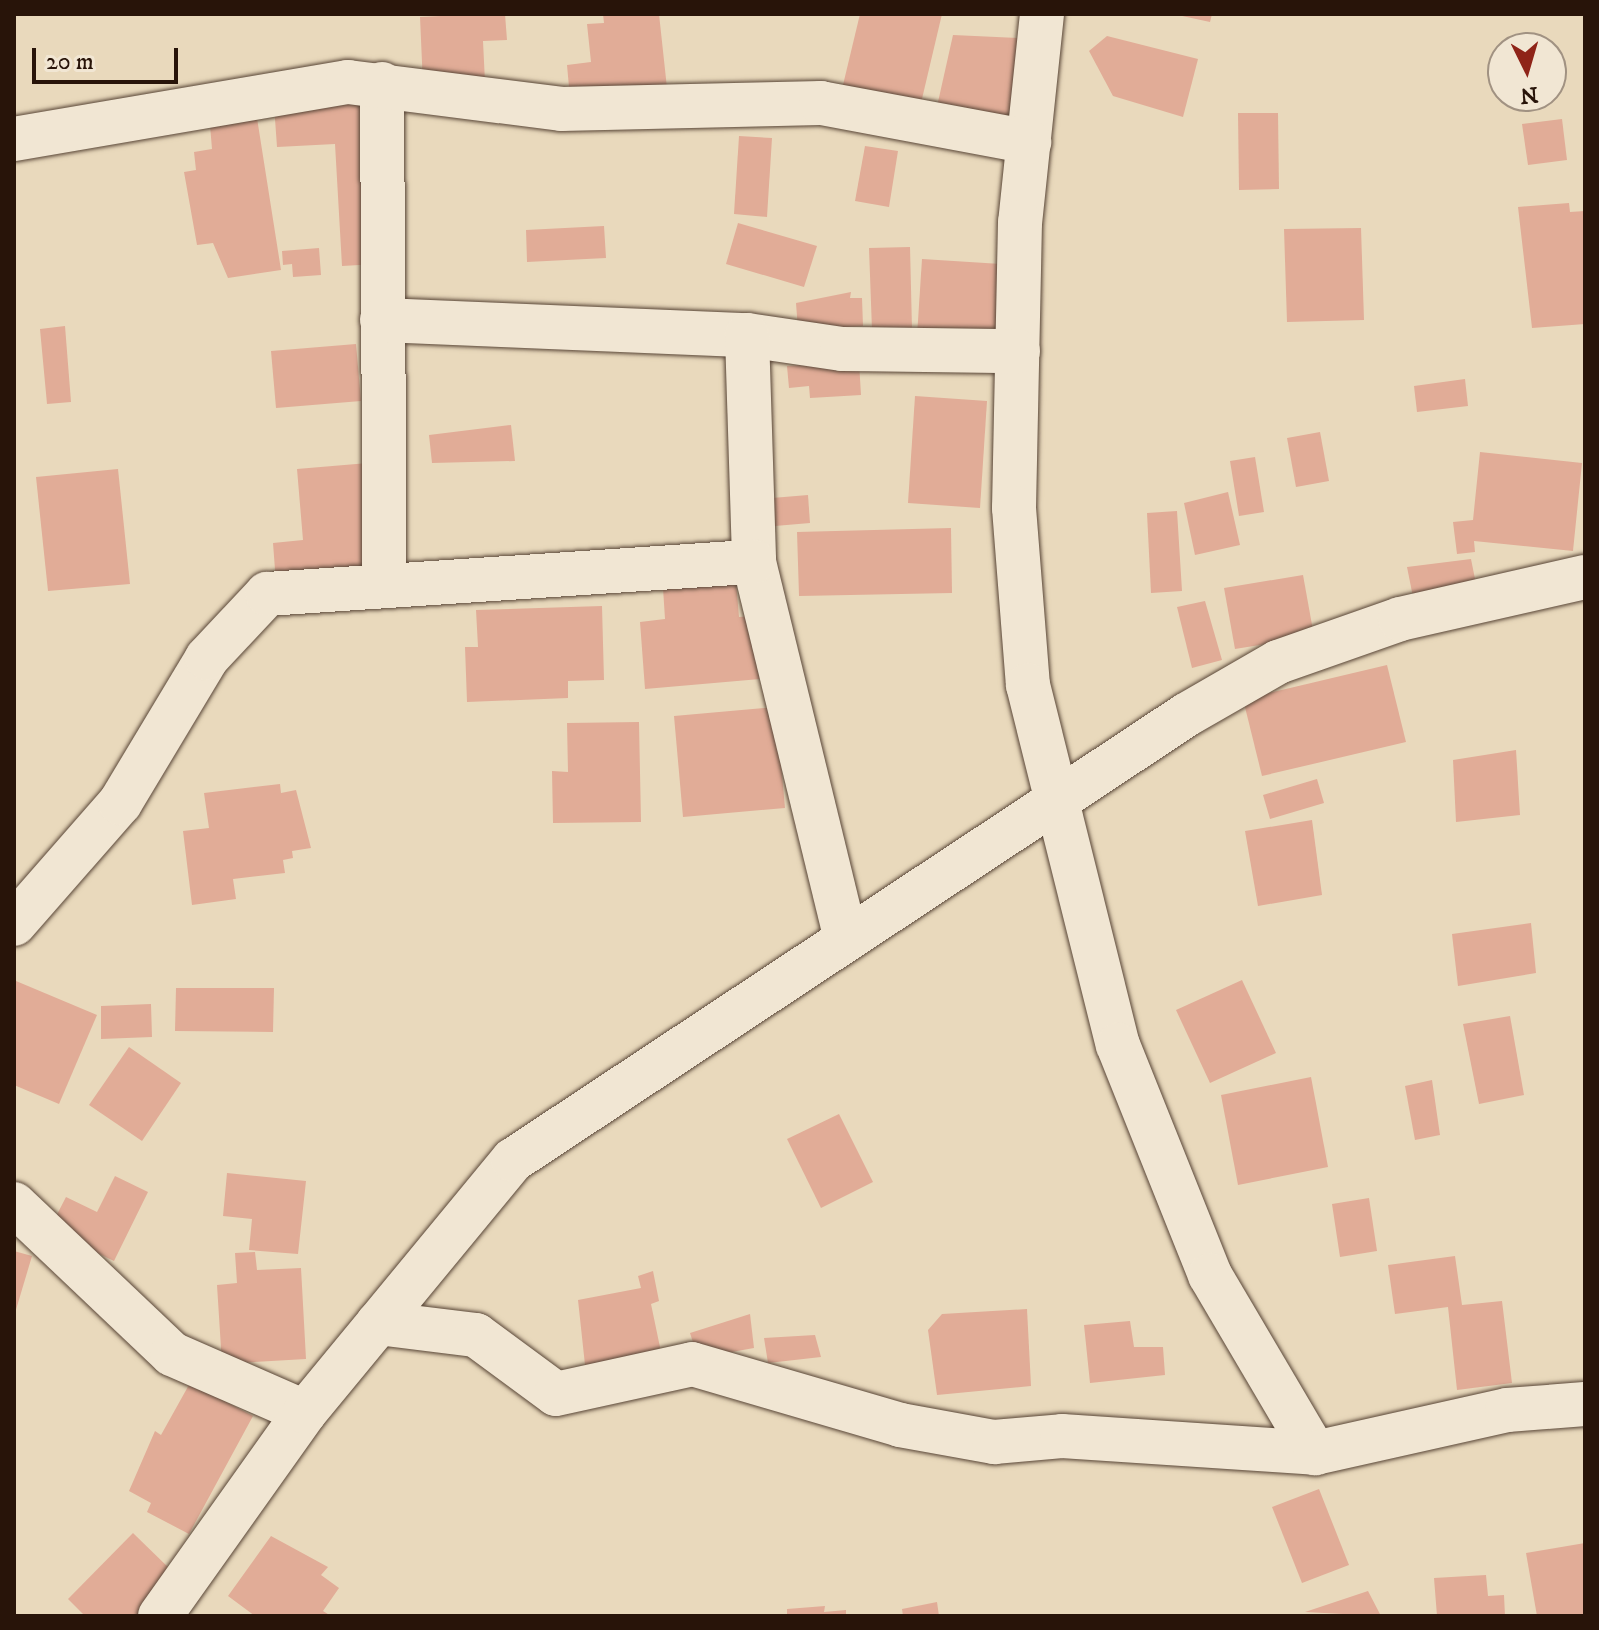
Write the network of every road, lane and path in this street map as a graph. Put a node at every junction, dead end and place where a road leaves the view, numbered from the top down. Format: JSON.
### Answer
{"nodes":[{"id":1,"x":1042,"y":14,"type":"edge"},
{"id":2,"x":382,"y":84,"type":"junction"},
{"id":3,"x":14,"y":139,"type":"edge"},
{"id":4,"x":1029,"y":142,"type":"junction"},
{"id":5,"x":382,"y":320,"type":"junction"},
{"id":6,"x":747,"y":335,"type":"junction"},
{"id":7,"x":1018,"y":351,"type":"junction"},
{"id":8,"x":754,"y":562,"type":"junction"},
{"id":9,"x":1585,"y":577,"type":"edge"},
{"id":10,"x":385,"y":582,"type":"junction"},
{"id":11,"x":1057,"y":799,"type":"junction"},
{"id":12,"x":15,"y":912,"type":"edge"},
{"id":13,"x":846,"y":939,"type":"junction"},
{"id":14,"x":14,"y":1204,"type":"edge"},
{"id":15,"x":378,"y":1323,"type":"junction"},
{"id":16,"x":1585,"y":1404,"type":"edge"},
{"id":17,"x":305,"y":1412,"type":"junction"},
{"id":18,"x":1315,"y":1453,"type":"junction"},
{"id":19,"x":160,"y":1616,"type":"edge"}],
"edges":[{"from":1,"to":4,"type":"street"},
{"from":2,"to":3,"type":"street"},
{"from":2,"to":4,"type":"street"},
{"from":2,"to":5,"type":"street"},
{"from":4,"to":7,"type":"street"},
{"from":5,"to":6,"type":"street"},
{"from":5,"to":10,"type":"street"},
{"from":6,"to":7,"type":"street"},
{"from":6,"to":8,"type":"street"},
{"from":7,"to":11,"type":"street"},
{"from":8,"to":10,"type":"street"},
{"from":8,"to":13,"type":"street"},
{"from":9,"to":11,"type":"street"},
{"from":10,"to":12,"type":"street"},
{"from":11,"to":13,"type":"street"},
{"from":11,"to":18,"type":"street"},
{"from":13,"to":15,"type":"street"},
{"from":14,"to":17,"type":"street"},
{"from":15,"to":17,"type":"street"},
{"from":15,"to":18,"type":"street"},
{"from":16,"to":18,"type":"street"},
{"from":17,"to":19,"type":"street"}]}
